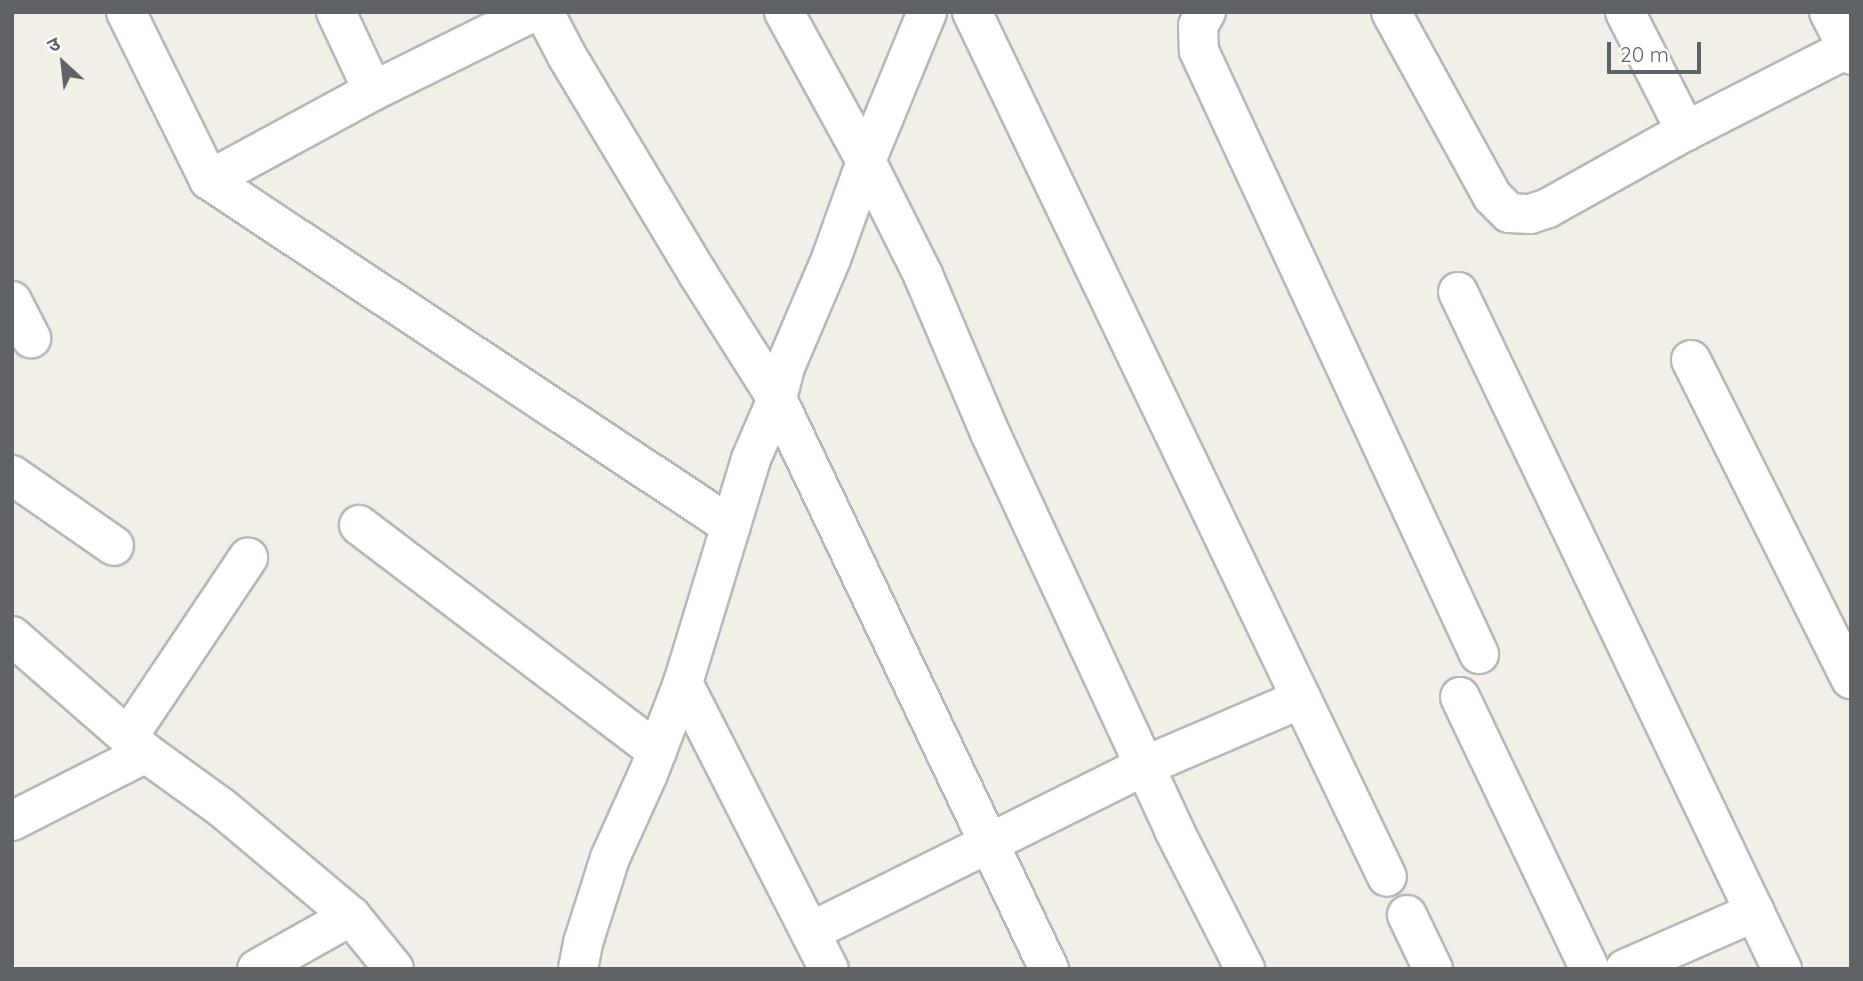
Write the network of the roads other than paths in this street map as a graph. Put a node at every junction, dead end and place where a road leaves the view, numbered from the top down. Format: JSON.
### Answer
{"nodes":[{"id":1,"x":126,"y":12,"type":"edge"},
{"id":2,"x":336,"y":12,"type":"edge"},
{"id":3,"x":533,"y":12,"type":"edge"},
{"id":4,"x":544,"y":12,"type":"edge"},
{"id":5,"x":783,"y":12,"type":"edge"},
{"id":6,"x":928,"y":12,"type":"edge"},
{"id":7,"x":972,"y":12,"type":"edge"},
{"id":8,"x":1206,"y":12,"type":"edge"},
{"id":9,"x":1391,"y":12,"type":"edge"},
{"id":10,"x":1625,"y":12,"type":"edge"},
{"id":11,"x":1829,"y":12,"type":"edge"},
{"id":12,"x":1849,"y":52,"type":"edge"},
{"id":13,"x":373,"y":91,"type":"junction"},
{"id":14,"x":1686,"y":131,"type":"junction"},
{"id":15,"x":866,"y":161,"type":"junction"},
{"id":16,"x":209,"y":180,"type":"junction"},
{"id":17,"x":1458,"y":292,"type":"dead end"},
{"id":18,"x":12,"y":300,"type":"edge"},
{"id":19,"x":31,"y":338,"type":"dead end"},
{"id":20,"x":1691,"y":360,"type":"dead end"},
{"id":21,"x":777,"y":399,"type":"junction"},
{"id":22,"x":18,"y":493,"type":"edge"},
{"id":23,"x":359,"y":525,"type":"dead end"},
{"id":24,"x":731,"y":526,"type":"junction"},
{"id":25,"x":114,"y":547,"type":"dead end"},
{"id":26,"x":248,"y":558,"type":"dead end"},
{"id":27,"x":12,"y":636,"type":"edge"},
{"id":28,"x":1479,"y":654,"type":"dead end"},
{"id":29,"x":1851,"y":680,"type":"edge"},
{"id":30,"x":683,"y":683,"type":"junction"},
{"id":31,"x":1460,"y":697,"type":"dead end"},
{"id":32,"x":1301,"y":699,"type":"junction"},
{"id":33,"x":137,"y":745,"type":"junction"},
{"id":34,"x":657,"y":751,"type":"junction"},
{"id":35,"x":1147,"y":765,"type":"junction"},
{"id":36,"x":12,"y":821,"type":"edge"},
{"id":37,"x":989,"y":843,"type":"junction"},
{"id":38,"x":1387,"y":877,"type":"dead end"},
{"id":39,"x":1755,"y":912,"type":"junction"},
{"id":40,"x":1407,"y":915,"type":"dead end"},
{"id":41,"x":351,"y":916,"type":"junction"},
{"id":42,"x":810,"y":932,"type":"junction"},
{"id":43,"x":257,"y":969,"type":"edge"},
{"id":44,"x":394,"y":969,"type":"edge"},
{"id":45,"x":578,"y":969,"type":"edge"},
{"id":46,"x":829,"y":969,"type":"edge"},
{"id":47,"x":1049,"y":969,"type":"edge"},
{"id":48,"x":1245,"y":969,"type":"edge"},
{"id":49,"x":1433,"y":969,"type":"edge"},
{"id":50,"x":1590,"y":969,"type":"edge"},
{"id":51,"x":1625,"y":969,"type":"edge"},
{"id":52,"x":1782,"y":969,"type":"edge"}],
"edges":[{"from":1,"to":16,"type":"street"},
{"from":2,"to":13,"type":"street"},
{"from":3,"to":13,"type":"street"},
{"from":4,"to":21,"type":"street"},
{"from":5,"to":15,"type":"street"},
{"from":6,"to":15,"type":"street"},
{"from":7,"to":32,"type":"street"},
{"from":8,"to":28,"type":"street"},
{"from":9,"to":14,"type":"street"},
{"from":10,"to":14,"type":"street"},
{"from":11,"to":12,"type":"street"},
{"from":12,"to":14,"type":"street"},
{"from":13,"to":16,"type":"street"},
{"from":15,"to":21,"type":"street"},
{"from":15,"to":35,"type":"street"},
{"from":16,"to":24,"type":"street"},
{"from":17,"to":39,"type":"street"},
{"from":18,"to":19,"type":"street"},
{"from":20,"to":29,"type":"street"},
{"from":21,"to":24,"type":"street"},
{"from":21,"to":37,"type":"street"},
{"from":22,"to":25,"type":"street"},
{"from":23,"to":34,"type":"street"},
{"from":24,"to":30,"type":"street"},
{"from":26,"to":33,"type":"street"},
{"from":27,"to":33,"type":"street"},
{"from":30,"to":34,"type":"street"},
{"from":30,"to":42,"type":"street"},
{"from":31,"to":50,"type":"street"},
{"from":32,"to":35,"type":"street"},
{"from":32,"to":38,"type":"street"},
{"from":33,"to":36,"type":"street"},
{"from":33,"to":41,"type":"street"},
{"from":34,"to":45,"type":"street"},
{"from":35,"to":37,"type":"street"},
{"from":35,"to":48,"type":"street"},
{"from":37,"to":42,"type":"street"},
{"from":37,"to":47,"type":"street"},
{"from":39,"to":51,"type":"street"},
{"from":39,"to":52,"type":"street"},
{"from":40,"to":49,"type":"street"},
{"from":41,"to":43,"type":"street"},
{"from":41,"to":44,"type":"street"},
{"from":42,"to":46,"type":"street"}]}
